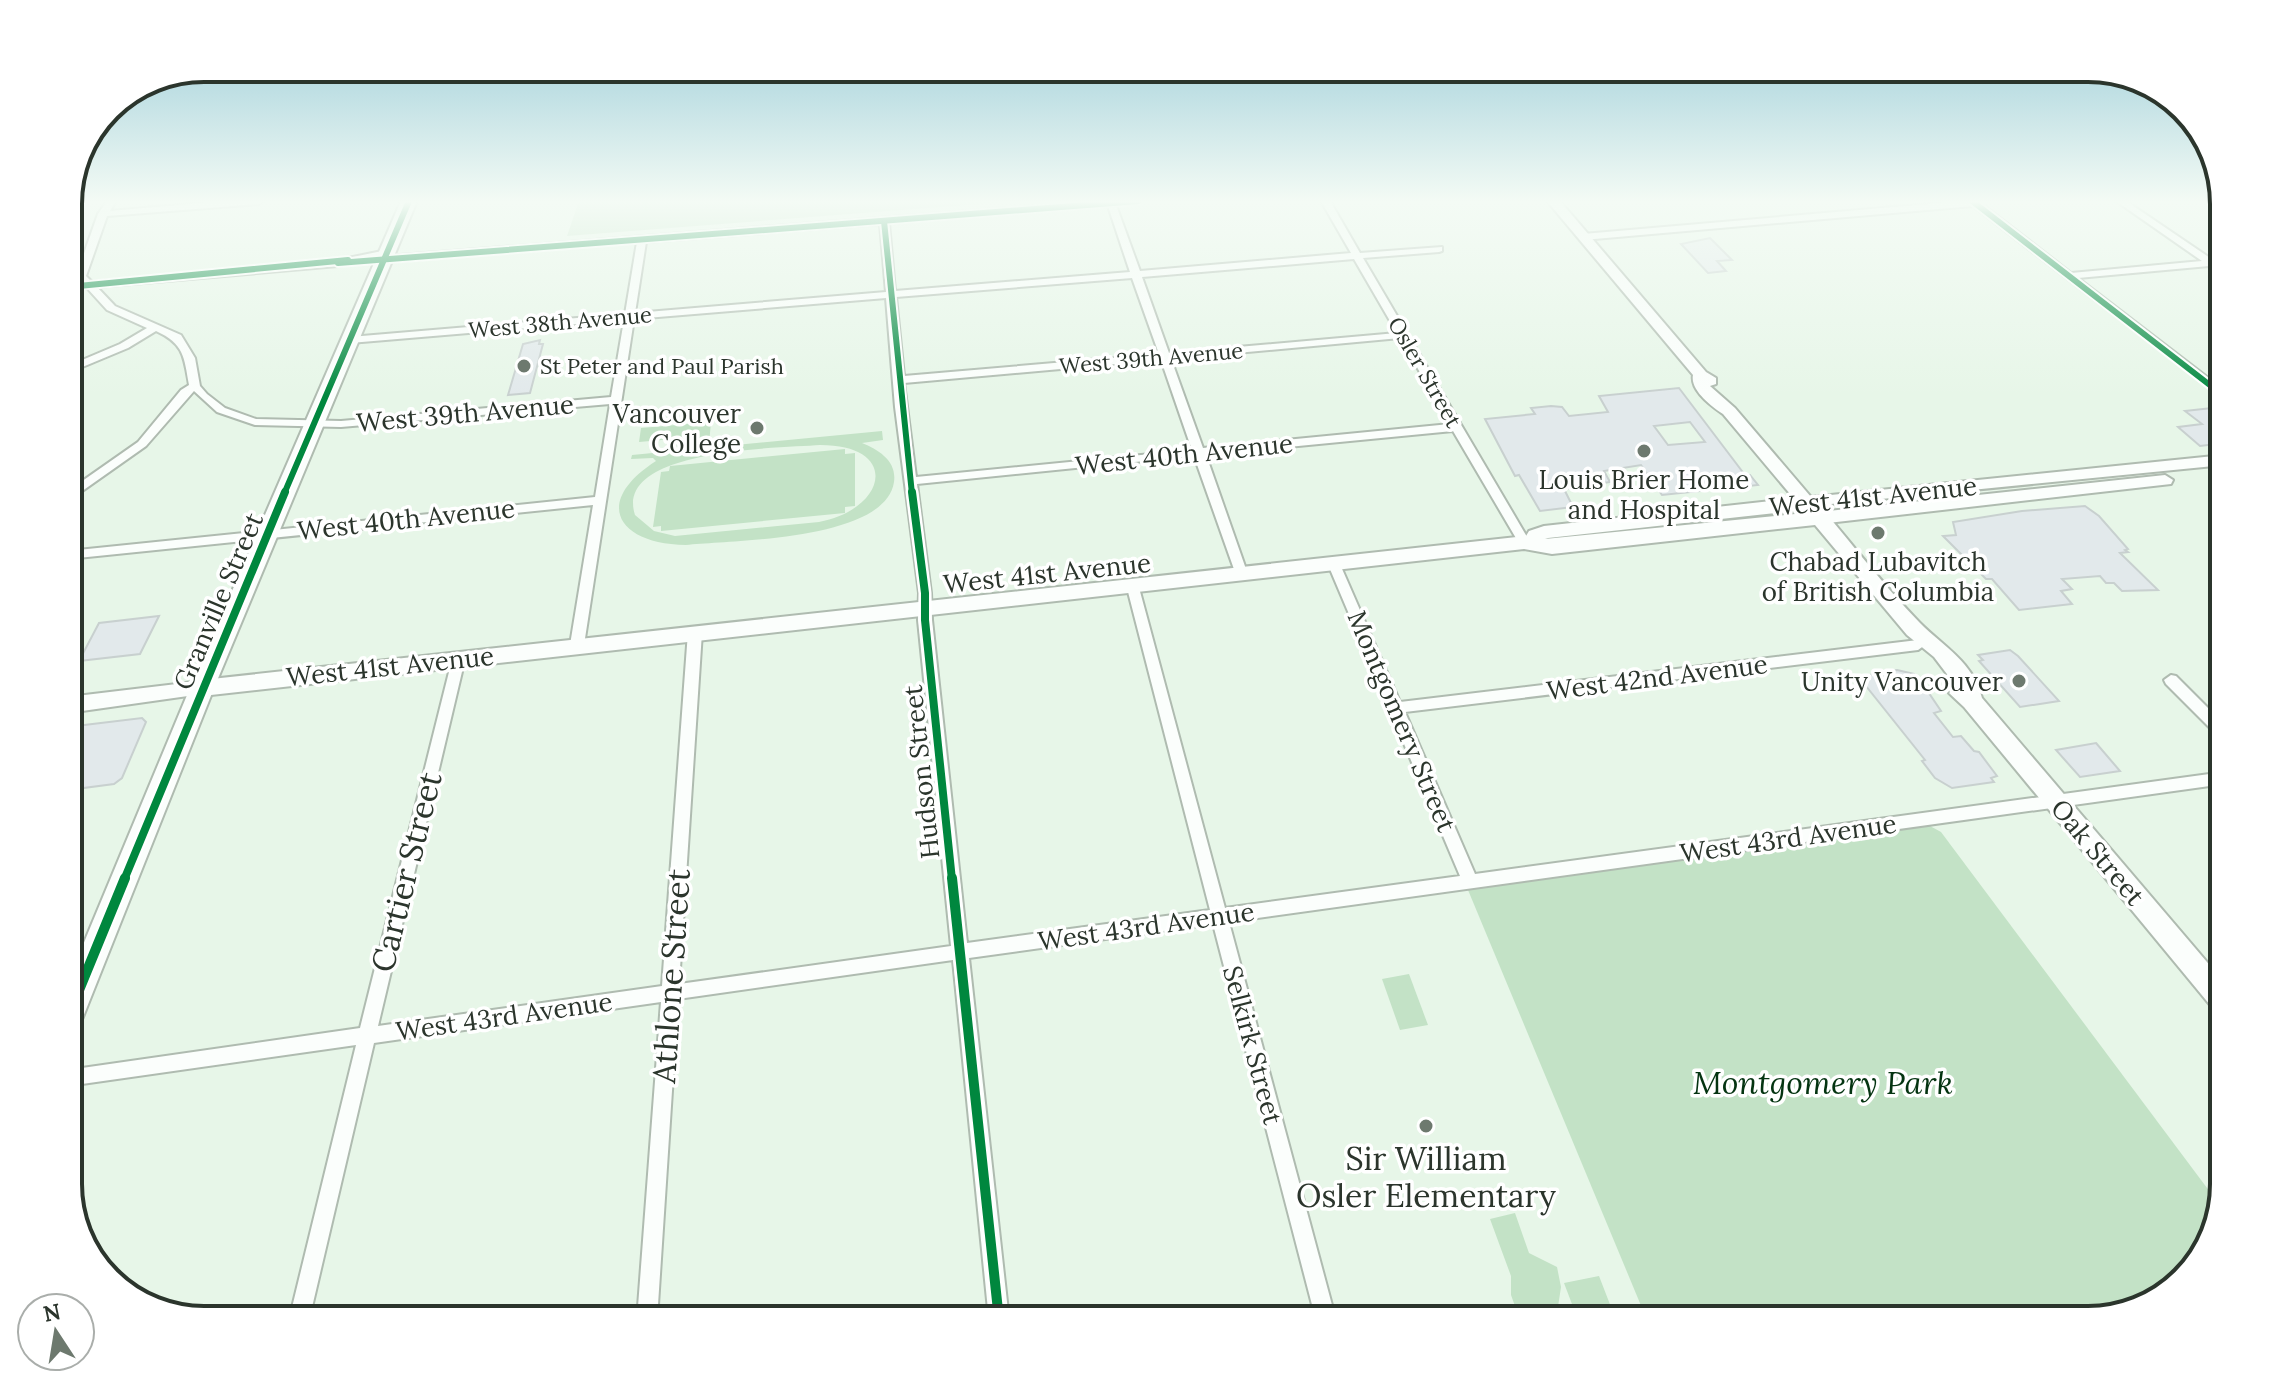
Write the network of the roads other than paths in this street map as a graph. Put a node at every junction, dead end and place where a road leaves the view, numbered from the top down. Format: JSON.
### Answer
{"nodes":[{"id":1,"x":307,"y":266,"type":"edge"},
{"id":2,"x":382,"y":266,"type":"edge"},
{"id":3,"x":638,"y":266,"type":"edge"},
{"id":4,"x":888,"y":266,"type":"edge"},
{"id":5,"x":1133,"y":266,"type":"edge"},
{"id":6,"x":1237,"y":266,"type":"edge"},
{"id":7,"x":1363,"y":266,"type":"edge"},
{"id":8,"x":1608,"y":266,"type":"edge"},
{"id":9,"x":2055,"y":266,"type":"edge"},
{"id":10,"x":2180,"y":266,"type":"edge"},
{"id":11,"x":1136,"y":274,"type":"junction"},
{"id":12,"x":2068,"y":276,"type":"junction"},
{"id":13,"x":82,"y":277,"type":"edge"},
{"id":14,"x":90,"y":285,"type":"junction"},
{"id":15,"x":82,"y":286,"type":"edge"},
{"id":16,"x":891,"y":295,"type":"junction"},
{"id":17,"x":630,"y":316,"type":"junction"},
{"id":18,"x":156,"y":327,"type":"junction"},
{"id":19,"x":1404,"y":335,"type":"junction"},
{"id":20,"x":350,"y":340,"type":"junction"},
{"id":21,"x":1165,"y":357,"type":"junction"},
{"id":22,"x":82,"y":364,"type":"edge"},
{"id":23,"x":898,"y":380,"type":"junction"},
{"id":24,"x":2210,"y":385,"type":"edge"},
{"id":25,"x":195,"y":386,"type":"junction"},
{"id":26,"x":616,"y":400,"type":"junction"},
{"id":27,"x":314,"y":425,"type":"junction"},
{"id":28,"x":1457,"y":427,"type":"junction"},
{"id":29,"x":1198,"y":453,"type":"junction"},
{"id":30,"x":2210,"y":460,"type":"edge"},
{"id":31,"x":2152,"y":462,"type":"junction"},
{"id":32,"x":2210,"y":475,"type":"edge"},
{"id":33,"x":2171,"y":479,"type":"junction"},
{"id":34,"x":910,"y":481,"type":"junction"},
{"id":35,"x":82,"y":487,"type":"edge"},
{"id":36,"x":1958,"y":489,"type":"junction"},
{"id":37,"x":600,"y":500,"type":"junction"},
{"id":38,"x":1813,"y":510,"type":"junction"},
{"id":39,"x":268,"y":533,"type":"junction"},
{"id":40,"x":1524,"y":542,"type":"junction"},
{"id":41,"x":82,"y":553,"type":"edge"},
{"id":42,"x":1333,"y":562,"type":"junction"},
{"id":43,"x":1241,"y":572,"type":"junction"},
{"id":44,"x":1132,"y":584,"type":"junction"},
{"id":45,"x":925,"y":607,"type":"junction"},
{"id":46,"x":695,"y":632,"type":"junction"},
{"id":47,"x":1916,"y":638,"type":"junction"},
{"id":48,"x":577,"y":645,"type":"junction"},
{"id":49,"x":458,"y":659,"type":"junction"},
{"id":50,"x":2171,"y":680,"type":"dead end"},
{"id":51,"x":202,"y":688,"type":"junction"},
{"id":52,"x":82,"y":703,"type":"edge"},
{"id":53,"x":1396,"y":708,"type":"junction"},
{"id":54,"x":2210,"y":719,"type":"edge"},
{"id":55,"x":2210,"y":780,"type":"edge"},
{"id":56,"x":2056,"y":802,"type":"junction"},
{"id":57,"x":1470,"y":881,"type":"junction"},
{"id":58,"x":1220,"y":916,"type":"junction"},
{"id":59,"x":959,"y":952,"type":"junction"},
{"id":60,"x":82,"y":983,"type":"edge"},
{"id":61,"x":2210,"y":985,"type":"edge"},
{"id":62,"x":669,"y":993,"type":"junction"},
{"id":63,"x":366,"y":1035,"type":"junction"},
{"id":64,"x":82,"y":1076,"type":"edge"},
{"id":65,"x":302,"y":1306,"type":"edge"},
{"id":66,"x":648,"y":1306,"type":"edge"},
{"id":67,"x":997,"y":1306,"type":"edge"},
{"id":68,"x":1322,"y":1306,"type":"edge"}],
"edges":[{"from":1,"to":14,"type":"street"},
{"from":2,"to":20,"type":"highway","name":"Granville Street"},
{"from":3,"to":17,"type":"street"},
{"from":4,"to":16,"type":"street","name":"Hudson Street"},
{"from":5,"to":11,"type":"street"},
{"from":6,"to":11,"type":"street","name":"West 38th Avenue"},
{"from":7,"to":19,"type":"street","name":"Osler Street"},
{"from":8,"to":38,"type":"main road","name":"Oak Street"},
{"from":9,"to":12,"type":"street"},
{"from":10,"to":12,"type":"street"},
{"from":11,"to":16,"type":"street","name":"West 38th Avenue"},
{"from":11,"to":21,"type":"street"},
{"from":12,"to":24,"type":"street"},
{"from":13,"to":14,"type":"street"},
{"from":14,"to":15,"type":"street"},
{"from":14,"to":18,"type":"street"},
{"from":16,"to":17,"type":"street","name":"West 38th Avenue"},
{"from":16,"to":23,"type":"street","name":"Hudson Street"},
{"from":17,"to":20,"type":"street","name":"West 38th Avenue"},
{"from":17,"to":26,"type":"street"},
{"from":18,"to":22,"type":"street"},
{"from":18,"to":25,"type":"street"},
{"from":19,"to":21,"type":"street","name":"West 39th Avenue"},
{"from":19,"to":28,"type":"street","name":"Osler Street"},
{"from":20,"to":27,"type":"highway","name":"Granville Street"},
{"from":21,"to":23,"type":"street","name":"West 39th Avenue"},
{"from":21,"to":29,"type":"street"},
{"from":23,"to":34,"type":"street","name":"Hudson Street"},
{"from":25,"to":27,"type":"street","name":"West 39th Avenue"},
{"from":25,"to":35,"type":"street"},
{"from":26,"to":27,"type":"street","name":"West 39th Avenue"},
{"from":26,"to":37,"type":"street"},
{"from":27,"to":39,"type":"highway","name":"Granville Street"},
{"from":28,"to":29,"type":"street","name":"West 40th Avenue"},
{"from":28,"to":40,"type":"street","name":"Osler Street"},
{"from":29,"to":34,"type":"street","name":"West 40th Avenue"},
{"from":29,"to":43,"type":"street"},
{"from":30,"to":31,"type":"main road","name":"West 41st Avenue"},
{"from":31,"to":33,"type":"main road"},
{"from":31,"to":36,"type":"main road","name":"West 41st Avenue"},
{"from":32,"to":33,"type":"main road","name":"West 41st Avenue"},
{"from":33,"to":36,"type":"main road","name":"West 41st Avenue"},
{"from":34,"to":45,"type":"street","name":"Hudson Street"},
{"from":36,"to":38,"type":"main road","name":"West 41st Avenue"},
{"from":37,"to":39,"type":"street","name":"West 40th Avenue"},
{"from":37,"to":48,"type":"street"},
{"from":38,"to":40,"type":"main road","name":"West 41st Avenue"},
{"from":38,"to":47,"type":"main road","name":"Oak Street"},
{"from":39,"to":41,"type":"street","name":"West 40th Avenue"},
{"from":39,"to":51,"type":"highway","name":"Granville Street"},
{"from":40,"to":42,"type":"main road","name":"West 41st Avenue"},
{"from":42,"to":43,"type":"main road","name":"West 41st Avenue"},
{"from":42,"to":53,"type":"street","name":"Montgomery Street"},
{"from":43,"to":44,"type":"main road","name":"West 41st Avenue"},
{"from":44,"to":45,"type":"main road","name":"West 41st Avenue"},
{"from":44,"to":58,"type":"street","name":"Selkirk Street"},
{"from":45,"to":46,"type":"main road","name":"West 41st Avenue"},
{"from":45,"to":59,"type":"street","name":"Hudson Street"},
{"from":46,"to":48,"type":"main road","name":"West 41st Avenue"},
{"from":46,"to":62,"type":"street","name":"Athlone Street"},
{"from":47,"to":53,"type":"street","name":"West 42nd Avenue"},
{"from":47,"to":56,"type":"main road","name":"Oak Street"},
{"from":48,"to":49,"type":"main road","name":"West 41st Avenue"},
{"from":49,"to":51,"type":"main road","name":"West 41st Avenue"},
{"from":49,"to":63,"type":"street","name":"Cartier Street"},
{"from":50,"to":54,"type":"street"},
{"from":51,"to":52,"type":"main road","name":"West 41st Avenue"},
{"from":51,"to":60,"type":"highway","name":"Granville Street"},
{"from":53,"to":57,"type":"street","name":"Montgomery Street"},
{"from":55,"to":56,"type":"street","name":"West 43rd Avenue"},
{"from":56,"to":57,"type":"street","name":"West 43rd Avenue"},
{"from":56,"to":61,"type":"main road","name":"Oak Street"},
{"from":57,"to":58,"type":"street","name":"West 43rd Avenue"},
{"from":58,"to":59,"type":"street","name":"West 43rd Avenue"},
{"from":58,"to":68,"type":"street","name":"Selkirk Street"},
{"from":59,"to":62,"type":"street","name":"West 43rd Avenue"},
{"from":59,"to":67,"type":"street","name":"Hudson Street"},
{"from":62,"to":63,"type":"street","name":"West 43rd Avenue"},
{"from":62,"to":66,"type":"street","name":"Athlone Street"},
{"from":63,"to":64,"type":"street","name":"West 43rd Avenue"},
{"from":63,"to":65,"type":"street","name":"Cartier Street"}]}
